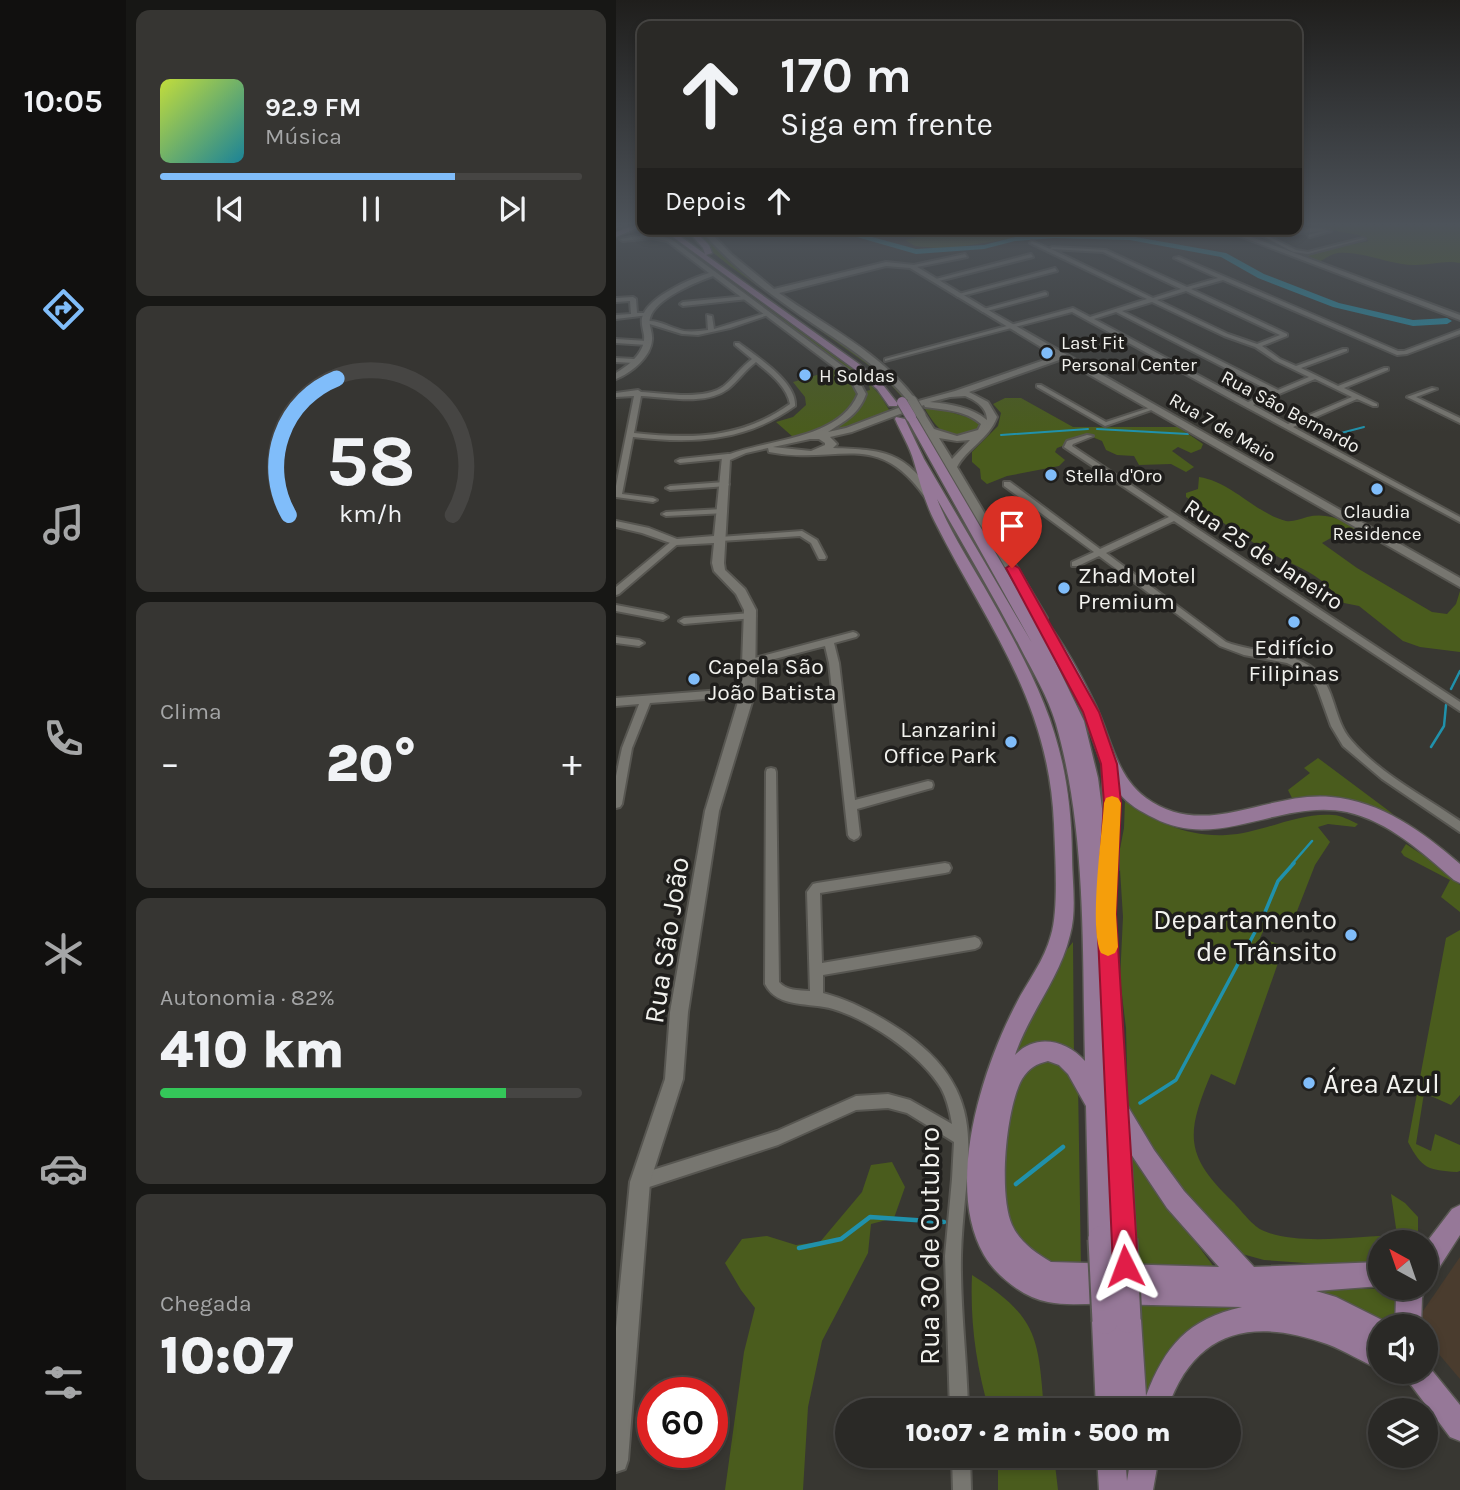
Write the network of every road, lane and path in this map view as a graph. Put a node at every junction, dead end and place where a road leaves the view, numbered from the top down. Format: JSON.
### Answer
{"nodes":[{"id":1,"x":676,"y":294,"type":"edge"},
{"id":2,"x":740,"y":294,"type":"edge"},
{"id":3,"x":758,"y":294,"type":"edge"},
{"id":4,"x":774,"y":294,"type":"edge"},
{"id":5,"x":964,"y":294,"type":"edge"},
{"id":6,"x":1043,"y":294,"type":"edge"},
{"id":7,"x":1140,"y":294,"type":"edge"},
{"id":8,"x":1168,"y":294,"type":"edge"},
{"id":9,"x":1197,"y":294,"type":"edge"},
{"id":10,"x":1259,"y":294,"type":"edge"},
{"id":11,"x":1394,"y":294,"type":"edge"},
{"id":12,"x":958,"y":295,"type":"joint"},
{"id":13,"x":746,"y":298,"type":"junction"},
{"id":14,"x":1151,"y":299,"type":"junction"},
{"id":15,"x":616,"y":300,"type":"edge"},
{"id":16,"x":684,"y":304,"type":"dead end"},
{"id":17,"x":983,"y":310,"type":"junction"},
{"id":18,"x":1116,"y":310,"type":"junction"},
{"id":19,"x":634,"y":314,"type":"junction"},
{"id":20,"x":768,"y":314,"type":"junction"},
{"id":21,"x":709,"y":316,"type":"dead end"},
{"id":22,"x":616,"y":317,"type":"edge"},
{"id":23,"x":646,"y":318,"type":"junction"},
{"id":24,"x":1460,"y":318,"type":"edge"},
{"id":25,"x":1089,"y":319,"type":"junction"},
{"id":26,"x":1011,"y":326,"type":"junction"},
{"id":27,"x":711,"y":331,"type":"junction"},
{"id":28,"x":1460,"y":332,"type":"edge"},
{"id":29,"x":616,"y":341,"type":"edge"},
{"id":30,"x":647,"y":344,"type":"junction"},
{"id":31,"x":737,"y":344,"type":"dead end"},
{"id":32,"x":1257,"y":346,"type":"junction"},
{"id":33,"x":1345,"y":350,"type":"dead end"},
{"id":34,"x":1064,"y":356,"type":"junction"},
{"id":35,"x":756,"y":359,"type":"junction"},
{"id":36,"x":616,"y":360,"type":"edge"},
{"id":37,"x":887,"y":360,"type":"dead end"},
{"id":38,"x":635,"y":361,"type":"junction"},
{"id":39,"x":1297,"y":369,"type":"junction"},
{"id":40,"x":1386,"y":369,"type":"dead end"},
{"id":41,"x":616,"y":376,"type":"edge"},
{"id":42,"x":1315,"y":377,"type":"junction"},
{"id":43,"x":1039,"y":386,"type":"dead end"},
{"id":44,"x":1338,"y":388,"type":"junction"},
{"id":45,"x":1434,"y":389,"type":"dead end"},
{"id":46,"x":638,"y":392,"type":"junction"},
{"id":47,"x":1277,"y":392,"type":"junction"},
{"id":48,"x":971,"y":394,"type":"junction"},
{"id":49,"x":616,"y":395,"type":"edge"},
{"id":50,"x":1357,"y":397,"type":"junction"},
{"id":51,"x":945,"y":402,"type":"junction"},
{"id":52,"x":1246,"y":404,"type":"junction"},
{"id":53,"x":1375,"y":405,"type":"dead end"},
{"id":54,"x":1154,"y":408,"type":"junction"},
{"id":55,"x":908,"y":409,"type":"junction"},
{"id":56,"x":958,"y":410,"type":"junction"},
{"id":57,"x":1460,"y":421,"type":"edge"},
{"id":58,"x":1287,"y":427,"type":"junction"},
{"id":59,"x":852,"y":430,"type":"junction"},
{"id":60,"x":932,"y":431,"type":"junction"},
{"id":61,"x":631,"y":435,"type":"junction"},
{"id":62,"x":819,"y":436,"type":"junction"},
{"id":63,"x":1089,"y":436,"type":"dead end"},
{"id":64,"x":799,"y":440,"type":"junction"},
{"id":65,"x":827,"y":449,"type":"junction"},
{"id":66,"x":735,"y":453,"type":"junction"},
{"id":67,"x":798,"y":453,"type":"junction"},
{"id":68,"x":616,"y":455,"type":"edge"},
{"id":69,"x":627,"y":455,"type":"junction"},
{"id":70,"x":919,"y":459,"type":"junction"},
{"id":71,"x":680,"y":461,"type":"dead end"},
{"id":72,"x":953,"y":466,"type":"junction"},
{"id":73,"x":725,"y":484,"type":"junction"},
{"id":74,"x":1007,"y":484,"type":"dead end"},
{"id":75,"x":670,"y":488,"type":"dead end"},
{"id":76,"x":617,"y":495,"type":"edge"},
{"id":77,"x":929,"y":496,"type":"junction"},
{"id":78,"x":653,"y":500,"type":"dead end"},
{"id":79,"x":959,"y":502,"type":"junction"},
{"id":80,"x":723,"y":511,"type":"junction"},
{"id":81,"x":666,"y":514,"type":"dead end"},
{"id":82,"x":1174,"y":519,"type":"junction"},
{"id":83,"x":1460,"y":520,"type":"edge"},
{"id":84,"x":616,"y":524,"type":"edge"},
{"id":85,"x":720,"y":539,"type":"junction"},
{"id":86,"x":676,"y":542,"type":"junction"},
{"id":87,"x":1101,"y":552,"type":"junction"},
{"id":88,"x":822,"y":557,"type":"dead end"},
{"id":89,"x":1075,"y":564,"type":"dead end"},
{"id":90,"x":1002,"y":577,"type":"junction"},
{"id":91,"x":1460,"y":583,"type":"edge"},
{"id":92,"x":616,"y":592,"type":"edge"},
{"id":93,"x":985,"y":601,"type":"junction"},
{"id":94,"x":616,"y":608,"type":"edge"},
{"id":95,"x":751,"y":616,"type":"junction"},
{"id":96,"x":663,"y":617,"type":"dead end"},
{"id":97,"x":684,"y":621,"type":"dead end"},
{"id":98,"x":1045,"y":624,"type":"junction"},
{"id":99,"x":1018,"y":630,"type":"junction"},
{"id":100,"x":853,"y":635,"type":"dead end"},
{"id":101,"x":616,"y":640,"type":"edge"},
{"id":102,"x":829,"y":642,"type":"junction"},
{"id":103,"x":639,"y":643,"type":"dead end"},
{"id":104,"x":751,"y":662,"type":"junction"},
{"id":105,"x":748,"y":692,"type":"junction"},
{"id":106,"x":646,"y":700,"type":"junction"},
{"id":107,"x":616,"y":702,"type":"edge"},
{"id":108,"x":1460,"y":707,"type":"edge"},
{"id":109,"x":1109,"y":764,"type":"junction"},
{"id":110,"x":771,"y":772,"type":"dead end"},
{"id":111,"x":928,"y":785,"type":"dead end"},
{"id":112,"x":616,"y":804,"type":"edge"},
{"id":113,"x":850,"y":806,"type":"junction"},
{"id":114,"x":1460,"y":827,"type":"edge"},
{"id":115,"x":854,"y":835,"type":"dead end"},
{"id":116,"x":945,"y":868,"type":"dead end"},
{"id":117,"x":1460,"y":875,"type":"edge"},
{"id":118,"x":1106,"y":914,"type":"junction"},
{"id":119,"x":975,"y":943,"type":"dead end"},
{"id":120,"x":816,"y":970,"type":"junction"},
{"id":121,"x":817,"y":998,"type":"junction"},
{"id":122,"x":1107,"y":1107,"type":"junction"},
{"id":123,"x":961,"y":1138,"type":"junction"},
{"id":124,"x":640,"y":1182,"type":"junction"},
{"id":125,"x":1460,"y":1217,"type":"edge"},
{"id":126,"x":1438,"y":1247,"type":"edge"},
{"id":127,"x":1368,"y":1275,"type":"edge"},
{"id":128,"x":1247,"y":1277,"type":"junction"},
{"id":129,"x":1116,"y":1320,"type":"junction"},
{"id":130,"x":1368,"y":1327,"type":"edge"},
{"id":131,"x":1368,"y":1351,"type":"edge"},
{"id":132,"x":1428,"y":1384,"type":"edge"},
{"id":133,"x":959,"y":1398,"type":"edge"},
{"id":134,"x":1110,"y":1398,"type":"edge"},
{"id":135,"x":1131,"y":1398,"type":"edge"},
{"id":136,"x":1158,"y":1398,"type":"edge"},
{"id":137,"x":1460,"y":1427,"type":"edge"},
{"id":138,"x":616,"y":1460,"type":"edge"},
{"id":139,"x":961,"y":1468,"type":"edge"},
{"id":140,"x":1112,"y":1468,"type":"edge"},
{"id":141,"x":1136,"y":1468,"type":"edge"},
{"id":142,"x":1143,"y":1468,"type":"edge"},
{"id":143,"x":962,"y":1490,"type":"edge"},
{"id":144,"x":1113,"y":1490,"type":"edge"},
{"id":145,"x":1138,"y":1490,"type":"edge"}],
"edges":[{"from":1,"to":23,"type":"street"},
{"from":2,"to":13,"type":"street"},
{"from":3,"to":55,"type":"main road"},
{"from":4,"to":55,"type":"street"},
{"from":5,"to":12,"type":"street"},
{"from":6,"to":17,"type":"street"},
{"from":7,"to":14,"type":"street"},
{"from":8,"to":14,"type":"street"},
{"from":9,"to":32,"type":"street"},
{"from":10,"to":28,"type":"street"},
{"from":11,"to":24,"type":"street"},
{"from":12,"to":17,"type":"street","name":"Rua 7 de Maio"},
{"from":13,"to":16,"type":"street"},
{"from":13,"to":20,"type":"street"},
{"from":14,"to":18,"type":"street"},
{"from":14,"to":32,"type":"street"},
{"from":15,"to":19,"type":"street"},
{"from":17,"to":26,"type":"street","name":"Rua 7 de Maio"},
{"from":18,"to":25,"type":"street"},
{"from":18,"to":47,"type":"street"},
{"from":19,"to":22,"type":"street"},
{"from":19,"to":23,"type":"street"},
{"from":20,"to":27,"type":"street"},
{"from":20,"to":62,"type":"street"},
{"from":21,"to":27,"type":"street"},
{"from":23,"to":27,"type":"street"},
{"from":23,"to":30,"type":"street"},
{"from":25,"to":26,"type":"street","name":"Rua São Bernardo"},
{"from":25,"to":52,"type":"street","name":"Rua São Bernardo"},
{"from":26,"to":34,"type":"street","name":"Rua 7 de Maio"},
{"from":26,"to":37,"type":"street"},
{"from":29,"to":30,"type":"street"},
{"from":30,"to":38,"type":"street"},
{"from":31,"to":35,"type":"street"},
{"from":32,"to":39,"type":"street"},
{"from":33,"to":39,"type":"street"},
{"from":34,"to":48,"type":"street"},
{"from":34,"to":54,"type":"street","name":"Rua 7 de Maio"},
{"from":35,"to":46,"type":"street"},
{"from":35,"to":61,"type":"street"},
{"from":36,"to":38,"type":"street"},
{"from":38,"to":41,"type":"street"},
{"from":39,"to":42,"type":"street"},
{"from":40,"to":44,"type":"street"},
{"from":42,"to":44,"type":"street"},
{"from":42,"to":47,"type":"street"},
{"from":43,"to":54,"type":"street"},
{"from":44,"to":50,"type":"street"},
{"from":45,"to":57,"type":"street"},
{"from":46,"to":49,"type":"street"},
{"from":46,"to":61,"type":"street"},
{"from":47,"to":52,"type":"street"},
{"from":48,"to":51,"type":"street"},
{"from":48,"to":56,"type":"street"},
{"from":48,"to":72,"type":"street"},
{"from":50,"to":53,"type":"street"},
{"from":50,"to":58,"type":"street"},
{"from":51,"to":55,"type":"street"},
{"from":51,"to":56,"type":"street"},
{"from":52,"to":58,"type":"street","name":"Rua São Bernardo"},
{"from":54,"to":91,"type":"street","name":"Rua 7 de Maio"},
{"from":55,"to":59,"type":"street"},
{"from":55,"to":60,"type":"street"},
{"from":55,"to":70,"type":"main road"},
{"from":55,"to":79,"type":"main road"},
{"from":56,"to":60,"type":"street"},
{"from":58,"to":83,"type":"street","name":"Rua São Bernardo"},
{"from":59,"to":62,"type":"street"},
{"from":59,"to":65,"type":"street"},
{"from":60,"to":72,"type":"street"},
{"from":61,"to":69,"type":"street"},
{"from":62,"to":64,"type":"street"},
{"from":62,"to":65,"type":"street"},
{"from":63,"to":82,"type":"street","name":"Rua 25 de Janeiro"},
{"from":64,"to":66,"type":"street"},
{"from":64,"to":67,"type":"street"},
{"from":65,"to":67,"type":"street"},
{"from":65,"to":77,"type":"street"},
{"from":66,"to":67,"type":"street"},
{"from":66,"to":71,"type":"street"},
{"from":66,"to":73,"type":"street","name":"Rua São João"},
{"from":68,"to":69,"type":"street"},
{"from":69,"to":76,"type":"street"},
{"from":70,"to":77,"type":"main road"},
{"from":70,"to":99,"type":"main road"},
{"from":72,"to":79,"type":"main road"},
{"from":72,"to":98,"type":"street"},
{"from":73,"to":75,"type":"street"},
{"from":73,"to":80,"type":"street","name":"Rua São João"},
{"from":74,"to":87,"type":"street"},
{"from":76,"to":78,"type":"street"},
{"from":77,"to":93,"type":"main road"},
{"from":79,"to":90,"type":"main road"},
{"from":80,"to":81,"type":"street"},
{"from":80,"to":85,"type":"street","name":"Rua São João"},
{"from":82,"to":87,"type":"street"},
{"from":82,"to":108,"type":"street","name":"Rua 25 de Janeiro"},
{"from":84,"to":86,"type":"street"},
{"from":85,"to":86,"type":"street"},
{"from":85,"to":88,"type":"street"},
{"from":85,"to":95,"type":"street","name":"Rua São João"},
{"from":86,"to":92,"type":"street"},
{"from":87,"to":89,"type":"street"},
{"from":87,"to":114,"type":"street"},
{"from":90,"to":98,"type":"main road"},
{"from":90,"to":118,"type":"main road"},
{"from":93,"to":99,"type":"main road"},
{"from":93,"to":130,"type":"main road"},
{"from":94,"to":96,"type":"street"},
{"from":95,"to":97,"type":"street"},
{"from":95,"to":104,"type":"street","name":"Rua São João"},
{"from":98,"to":109,"type":"main road"},
{"from":99,"to":122,"type":"main road"},
{"from":100,"to":102,"type":"street"},
{"from":101,"to":103,"type":"street"},
{"from":102,"to":104,"type":"street"},
{"from":102,"to":113,"type":"street"},
{"from":104,"to":105,"type":"street","name":"Rua São João"},
{"from":105,"to":106,"type":"street"},
{"from":105,"to":124,"type":"street","name":"Rua São João"},
{"from":106,"to":107,"type":"street"},
{"from":106,"to":112,"type":"street"},
{"from":109,"to":117,"type":"main road"},
{"from":109,"to":118,"type":"main road"},
{"from":110,"to":121,"type":"street","name":"Rua 30 de Outubro"},
{"from":111,"to":113,"type":"street"},
{"from":113,"to":115,"type":"street"},
{"from":116,"to":120,"type":"street"},
{"from":118,"to":122,"type":"main road"},
{"from":119,"to":120,"type":"street"},
{"from":120,"to":121,"type":"street"},
{"from":121,"to":123,"type":"street","name":"Rua 30 de Outubro"},
{"from":122,"to":128,"type":"main road"},
{"from":122,"to":128,"type":"main road"},
{"from":122,"to":129,"type":"main road","bridge":true},
{"from":123,"to":124,"type":"street"},
{"from":123,"to":133,"type":"street","name":"Rua 30 de Outubro"},
{"from":124,"to":138,"type":"street","name":"Rua São João"},
{"from":125,"to":126,"type":"main road"},
{"from":127,"to":128,"type":"main road"},
{"from":129,"to":134,"type":"main road"},
{"from":129,"to":135,"type":"main road"},
{"from":131,"to":136,"type":"main road"},
{"from":132,"to":137,"type":"main road"},
{"from":139,"to":143,"type":"street"},
{"from":140,"to":144,"type":"main road"},
{"from":141,"to":145,"type":"main road"},
{"from":142,"to":145,"type":"main road"}]}
